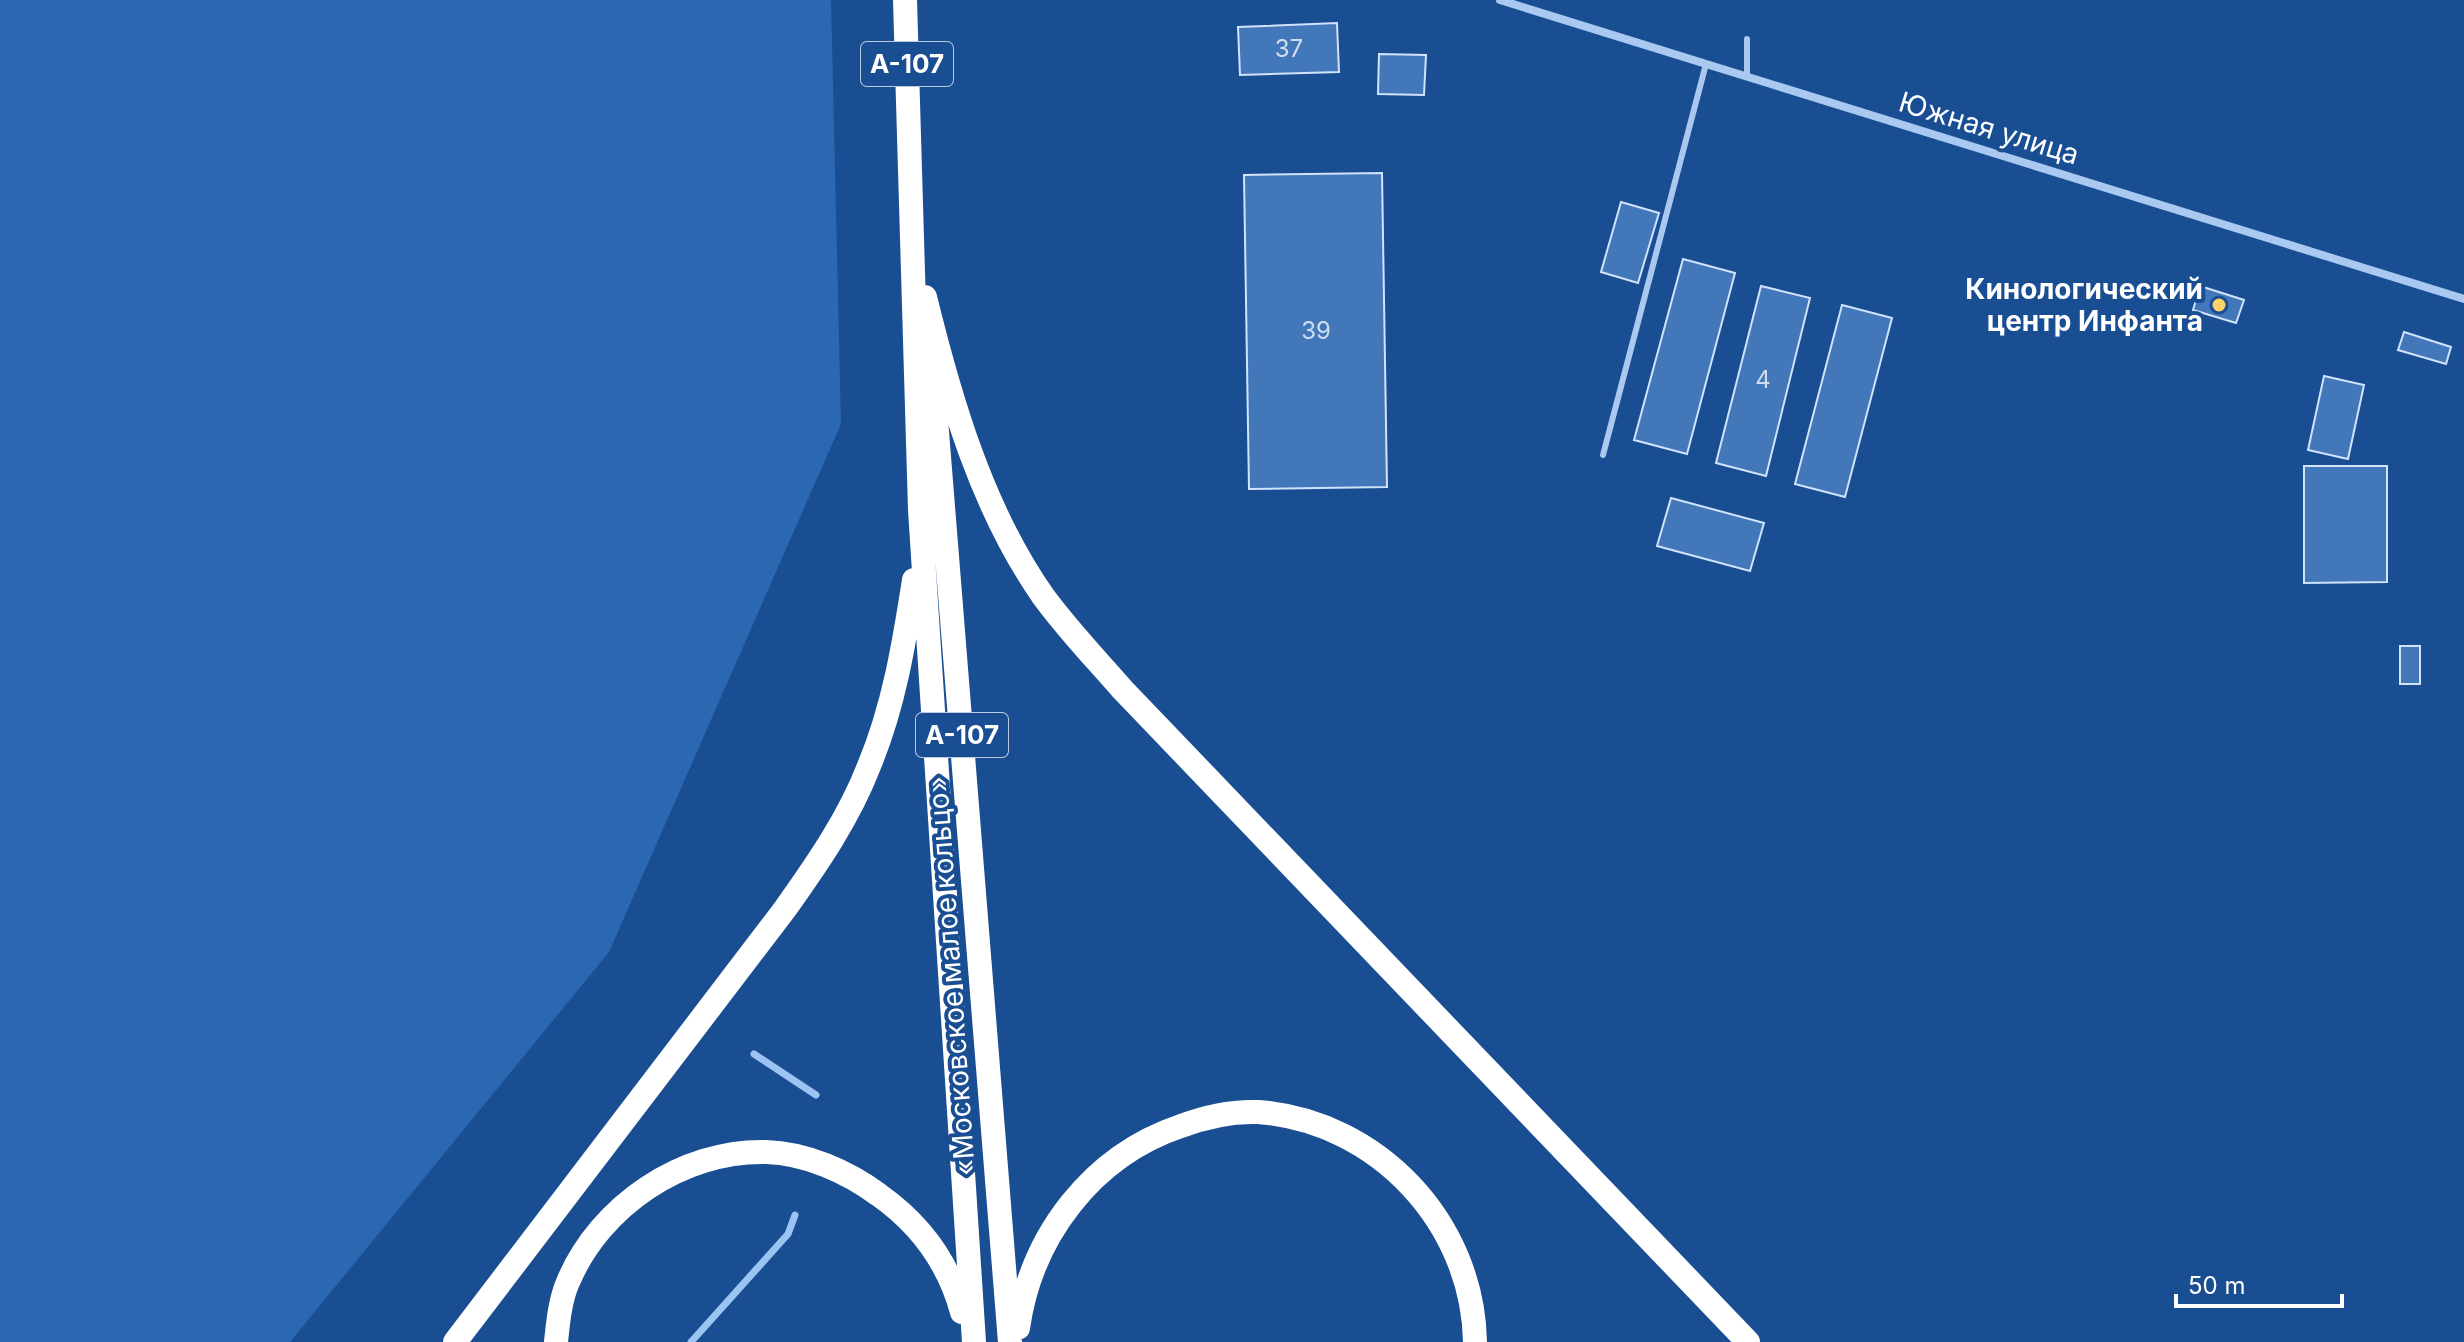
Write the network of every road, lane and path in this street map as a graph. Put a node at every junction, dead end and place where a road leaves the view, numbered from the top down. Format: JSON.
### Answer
{"nodes":[{"id":1,"x":905,"y":0,"type":"edge"},
{"id":2,"x":1500,"y":0,"type":"edge"},
{"id":3,"x":1747,"y":39,"type":"dead end"},
{"id":4,"x":1706,"y":64,"type":"junction"},
{"id":5,"x":1747,"y":76,"type":"junction"},
{"id":6,"x":910,"y":128,"type":"junction"},
{"id":7,"x":925,"y":297,"type":"junction"},
{"id":8,"x":2464,"y":299,"type":"edge"},
{"id":9,"x":1603,"y":455,"type":"dead end"},
{"id":10,"x":920,"y":510,"type":"junction"},
{"id":11,"x":455,"y":1342,"type":"edge"},
{"id":12,"x":556,"y":1342,"type":"edge"},
{"id":13,"x":971,"y":1342,"type":"edge"},
{"id":14,"x":1010,"y":1342,"type":"edge"},
{"id":15,"x":1017,"y":1342,"type":"edge"},
{"id":16,"x":1475,"y":1342,"type":"edge"},
{"id":17,"x":1748,"y":1342,"type":"edge"}],
"edges":[{"from":1,"to":6,"type":"highway","name":"«Московское малое кольцо»","number":"А-107"},
{"from":2,"to":4,"type":"street","name":"Южная улица"},
{"from":3,"to":5,"type":"lane"},
{"from":4,"to":5,"type":"street","name":"Южная улица"},
{"from":4,"to":9,"type":"lane"},
{"from":5,"to":8,"type":"street","name":"Южная улица"},
{"from":6,"to":7,"type":"highway","name":"«Московское малое кольцо»","number":"А-107"},
{"from":6,"to":10,"type":"highway","name":"«Московское малое кольцо»","number":"А-107"},
{"from":7,"to":14,"type":"highway","name":"«Московское малое кольцо»","number":"А-107"},
{"from":7,"to":17,"type":"highway"},
{"from":10,"to":11,"type":"highway"},
{"from":10,"to":13,"type":"highway","name":"«Московское малое кольцо»","number":"А-107"},
{"from":12,"to":13,"type":"highway"},
{"from":15,"to":16,"type":"highway"}]}
